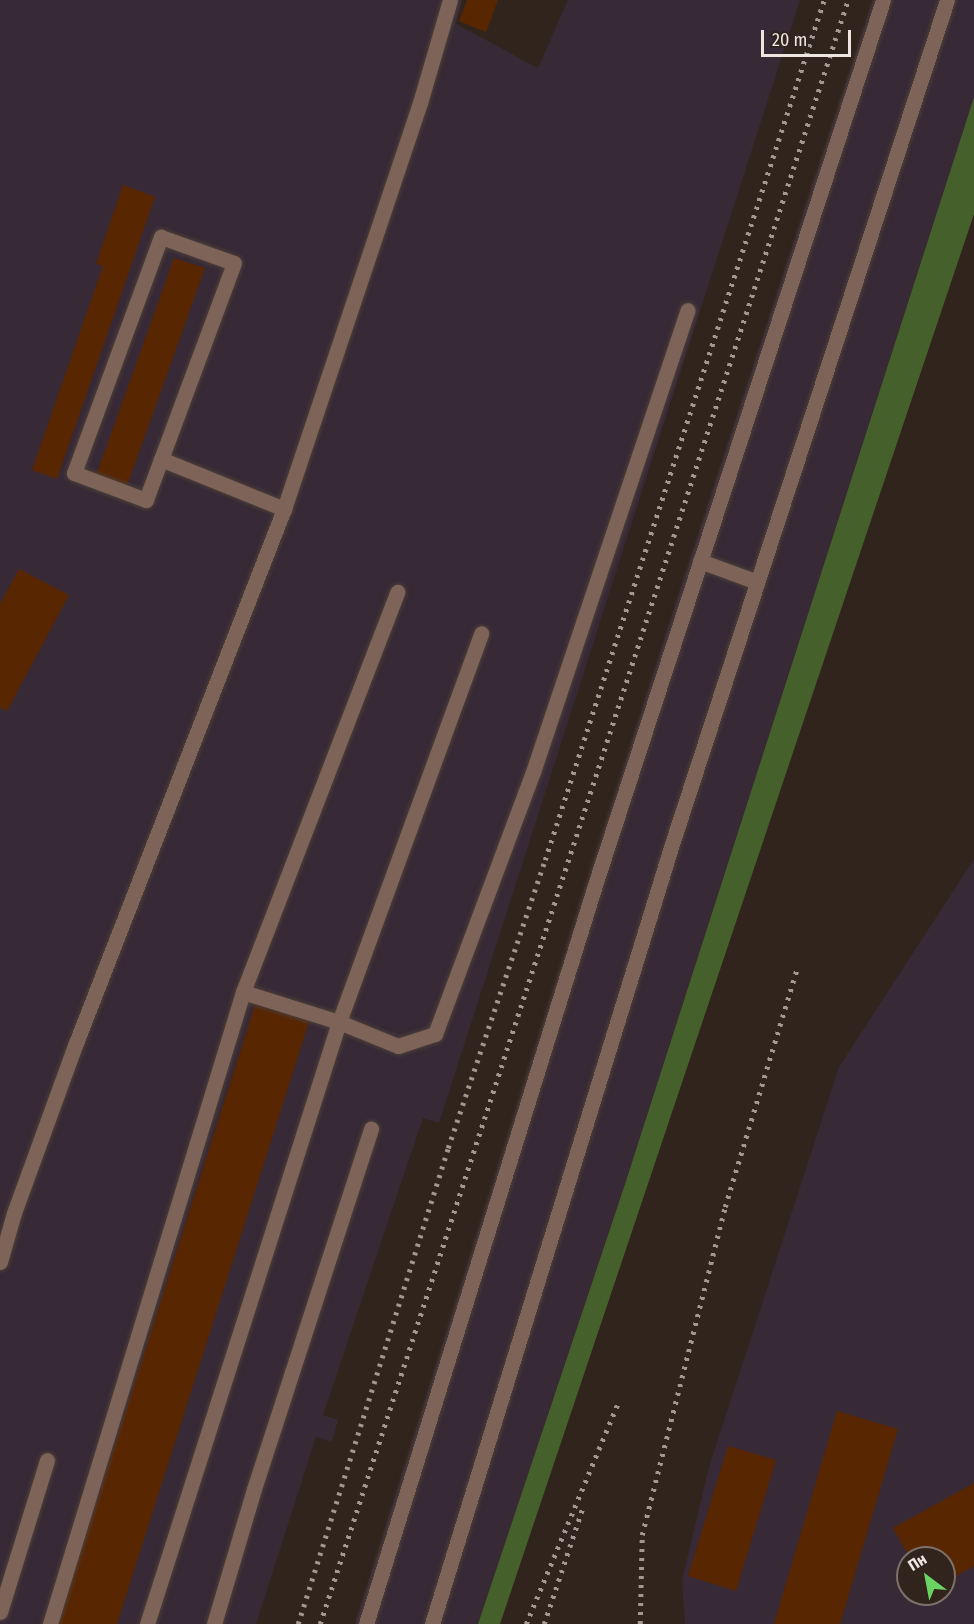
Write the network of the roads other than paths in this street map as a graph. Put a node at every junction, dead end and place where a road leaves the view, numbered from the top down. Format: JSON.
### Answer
{"nodes":[{"id":1,"x":450,"y":0,"type":"edge"},
{"id":2,"x":883,"y":0,"type":"edge"},
{"id":3,"x":946,"y":0,"type":"edge"},
{"id":4,"x":688,"y":310,"type":"dead end"},
{"id":5,"x":161,"y":459,"type":"junction"},
{"id":6,"x":284,"y":509,"type":"junction"},
{"id":7,"x":700,"y":561,"type":"junction"},
{"id":8,"x":757,"y":582,"type":"junction"},
{"id":9,"x":397,"y":592,"type":"dead end"},
{"id":10,"x":481,"y":633,"type":"dead end"},
{"id":11,"x":243,"y":992,"type":"junction"},
{"id":12,"x":339,"y":1022,"type":"junction"},
{"id":13,"x":371,"y":1128,"type":"dead end"},
{"id":14,"x":0,"y":1262,"type":"edge"},
{"id":15,"x":47,"y":1460,"type":"dead end"},
{"id":16,"x":0,"y":1612,"type":"edge"},
{"id":17,"x":50,"y":1624,"type":"edge"},
{"id":18,"x":147,"y":1624,"type":"edge"},
{"id":19,"x":214,"y":1624,"type":"edge"},
{"id":20,"x":366,"y":1624,"type":"edge"},
{"id":21,"x":432,"y":1624,"type":"edge"}],
"edges":[{"from":1,"to":6,"type":"lane"},
{"from":2,"to":7,"type":"lane"},
{"from":3,"to":8,"type":"lane"},
{"from":4,"to":12,"type":"lane"},
{"from":5,"to":5,"type":"lane"},
{"from":5,"to":6,"type":"lane"},
{"from":6,"to":14,"type":"lane"},
{"from":7,"to":8,"type":"lane"},
{"from":7,"to":20,"type":"lane"},
{"from":8,"to":21,"type":"lane"},
{"from":9,"to":11,"type":"lane"},
{"from":10,"to":12,"type":"lane"},
{"from":11,"to":12,"type":"lane"},
{"from":11,"to":17,"type":"lane"},
{"from":12,"to":18,"type":"lane"},
{"from":13,"to":19,"type":"lane"},
{"from":15,"to":16,"type":"lane"}]}
